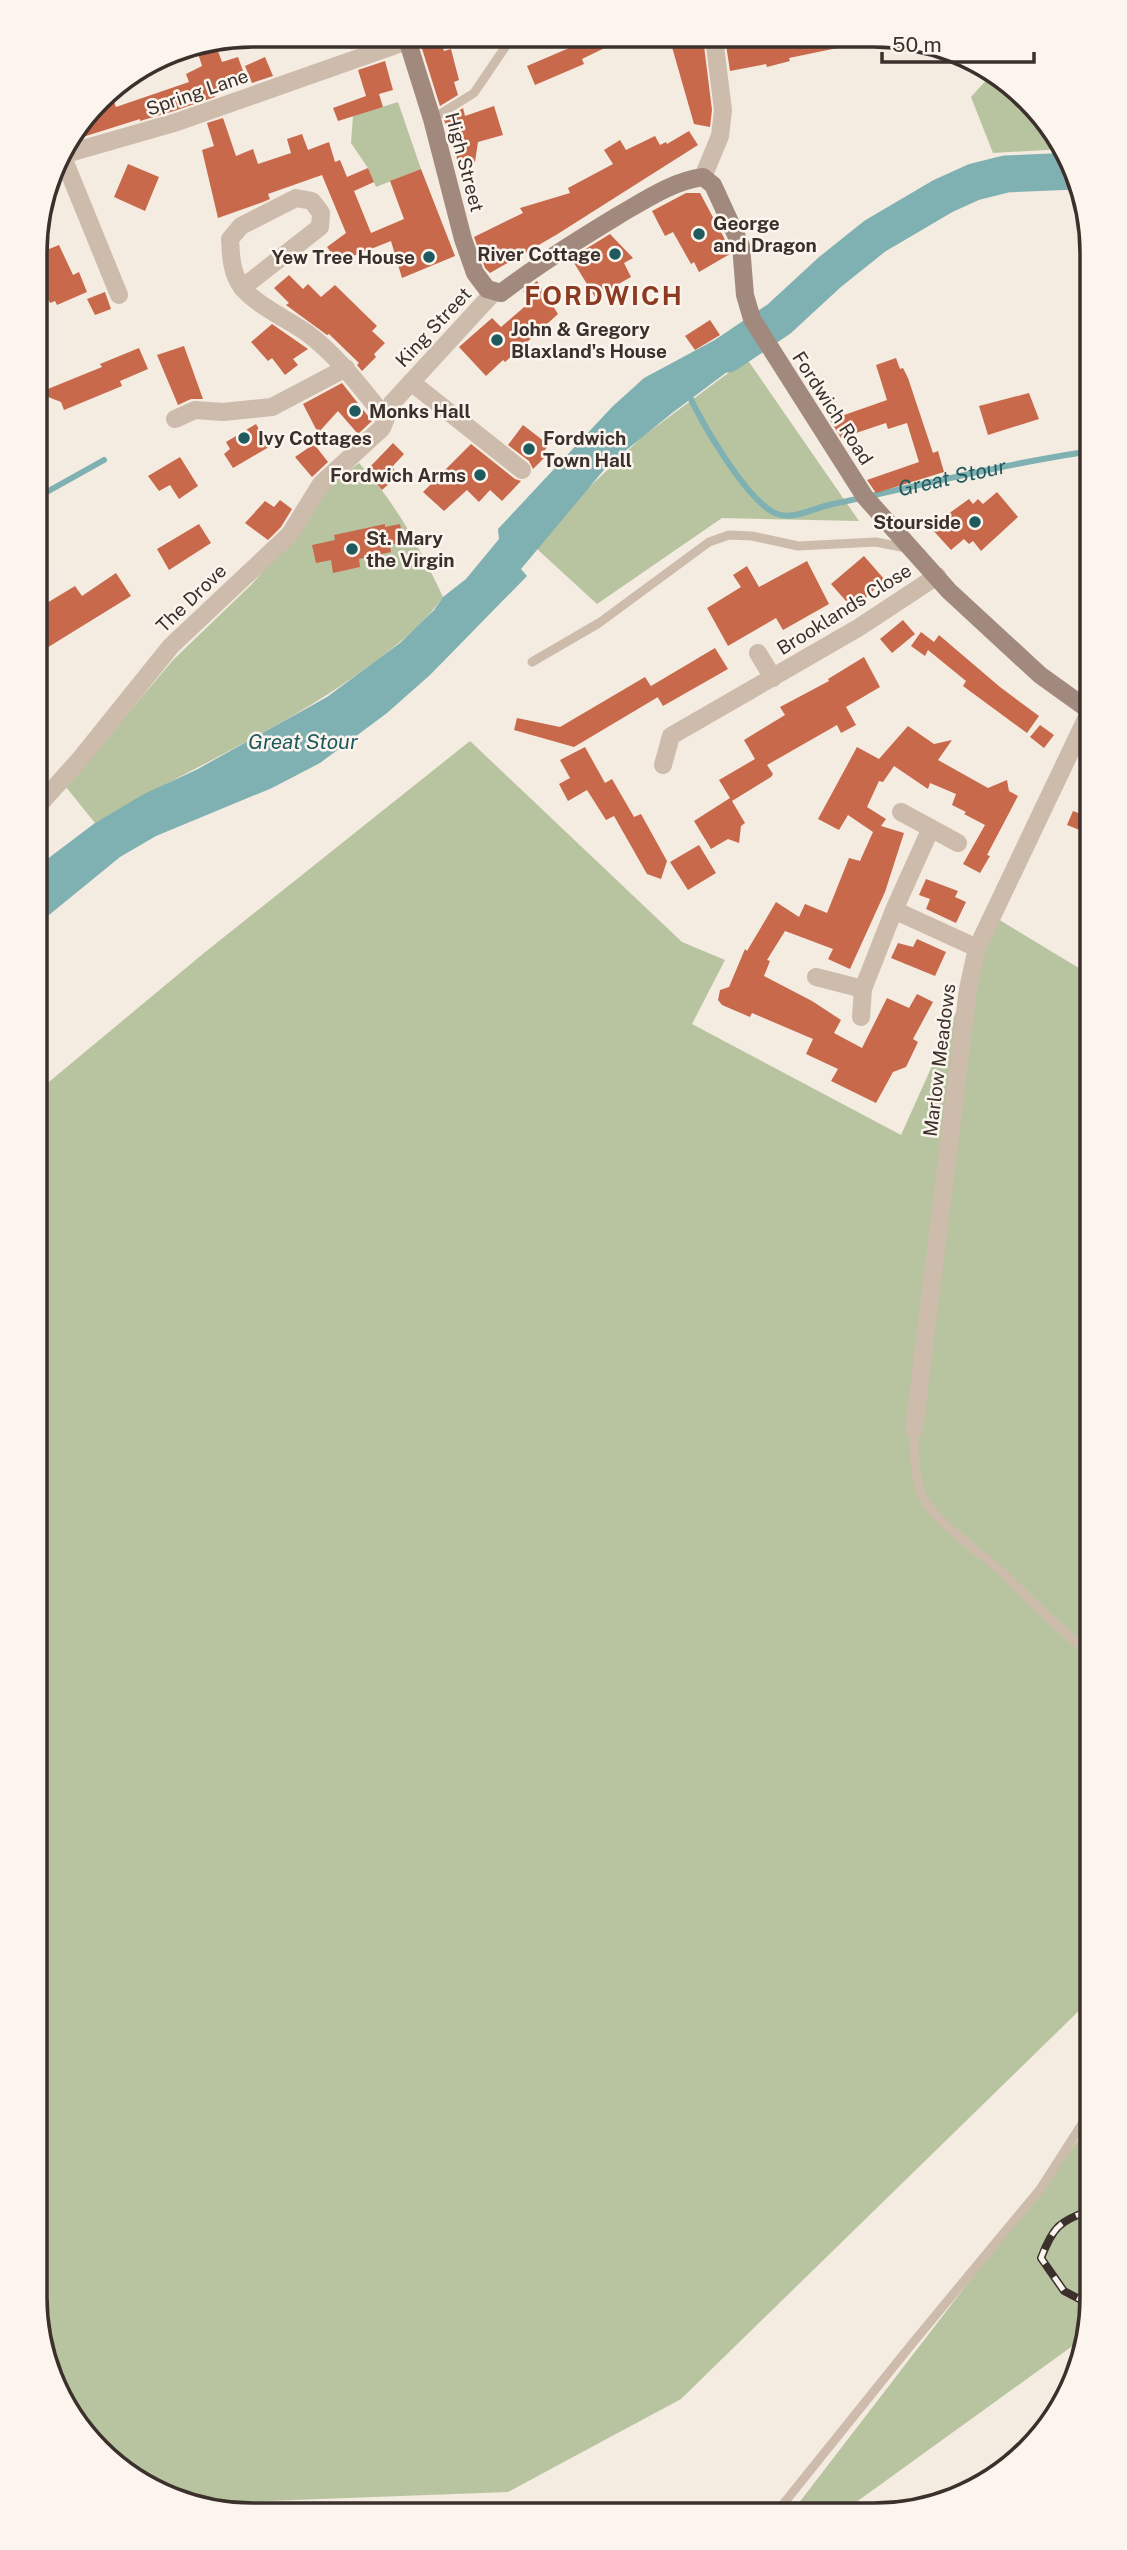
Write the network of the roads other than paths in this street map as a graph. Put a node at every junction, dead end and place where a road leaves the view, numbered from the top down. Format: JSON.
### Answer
{"nodes":[{"id":1,"x":715,"y":47,"type":"edge"},
{"id":2,"x":379,"y":48,"type":"edge"},
{"id":3,"x":409,"y":48,"type":"edge"},
{"id":4,"x":506,"y":48,"type":"edge"},
{"id":5,"x":432,"y":119,"type":"junction"},
{"id":6,"x":74,"y":151,"type":"edge"},
{"id":7,"x":67,"y":167,"type":"edge"},
{"id":8,"x":703,"y":177,"type":"junction"},
{"id":9,"x":242,"y":288,"type":"junction"},
{"id":10,"x":494,"y":292,"type":"junction"},
{"id":11,"x":119,"y":295,"type":"dead end"},
{"id":12,"x":346,"y":368,"type":"junction"},
{"id":13,"x":411,"y":382,"type":"junction"},
{"id":14,"x":175,"y":419,"type":"dead end"},
{"id":15,"x":384,"y":423,"type":"junction"},
{"id":16,"x":522,"y":470,"type":"dead end"},
{"id":17,"x":912,"y":549,"type":"junction"},
{"id":18,"x":937,"y":576,"type":"junction"},
{"id":19,"x":758,"y":653,"type":"dead end"},
{"id":20,"x":532,"y":662,"type":"dead end"},
{"id":21,"x":773,"y":678,"type":"junction"},
{"id":22,"x":1080,"y":704,"type":"edge"},
{"id":23,"x":1080,"y":732,"type":"edge"},
{"id":24,"x":663,"y":765,"type":"dead end"},
{"id":25,"x":48,"y":795,"type":"edge"},
{"id":26,"x":901,"y":812,"type":"dead end"},
{"id":27,"x":931,"y":828,"type":"junction"},
{"id":28,"x":958,"y":843,"type":"dead end"},
{"id":29,"x":894,"y":910,"type":"junction"},
{"id":30,"x":977,"y":948,"type":"junction"},
{"id":31,"x":816,"y":977,"type":"dead end"},
{"id":32,"x":863,"y":989,"type":"junction"},
{"id":33,"x":861,"y":1017,"type":"dead end"},
{"id":34,"x":914,"y":1429,"type":"joint"},
{"id":35,"x":1079,"y":1645,"type":"edge"},
{"id":36,"x":1079,"y":2129,"type":"edge"},
{"id":37,"x":784,"y":2503,"type":"edge"}],
"edges":[{"from":1,"to":8,"type":"street"},
{"from":2,"to":6,"type":"street","name":"Spring Lane"},
{"from":3,"to":5,"type":"street","name":"High Street"},
{"from":4,"to":5,"type":"lane"},
{"from":5,"to":10,"type":"street","name":"High Street"},
{"from":7,"to":11,"type":"street","name":"Spring Lane"},
{"from":8,"to":10,"type":"street","name":"King Street"},
{"from":8,"to":17,"type":"street","name":"Fordwich Road"},
{"from":9,"to":9,"type":"street"},
{"from":9,"to":12,"type":"street"},
{"from":10,"to":13,"type":"street","name":"King Street"},
{"from":12,"to":14,"type":"street"},
{"from":12,"to":15,"type":"street"},
{"from":13,"to":15,"type":"street","name":"King Street"},
{"from":13,"to":16,"type":"street"},
{"from":15,"to":25,"type":"street","name":"The Drove"},
{"from":17,"to":18,"type":"street","name":"Fordwich Road"},
{"from":17,"to":20,"type":"lane"},
{"from":18,"to":21,"type":"street","name":"Brooklands Close"},
{"from":18,"to":22,"type":"street","name":"Fordwich Road"},
{"from":19,"to":21,"type":"street","name":"Brooklands Close"},
{"from":21,"to":24,"type":"street","name":"Brooklands Close"},
{"from":23,"to":30,"type":"street","name":"Marlow Meadows"},
{"from":26,"to":27,"type":"street"},
{"from":27,"to":28,"type":"street"},
{"from":27,"to":29,"type":"street"},
{"from":29,"to":30,"type":"street"},
{"from":29,"to":32,"type":"street"},
{"from":30,"to":34,"type":"street","name":"Marlow Meadows"},
{"from":31,"to":32,"type":"street"},
{"from":32,"to":33,"type":"street"},
{"from":34,"to":35,"type":"lane"},
{"from":36,"to":37,"type":"lane"}]}
